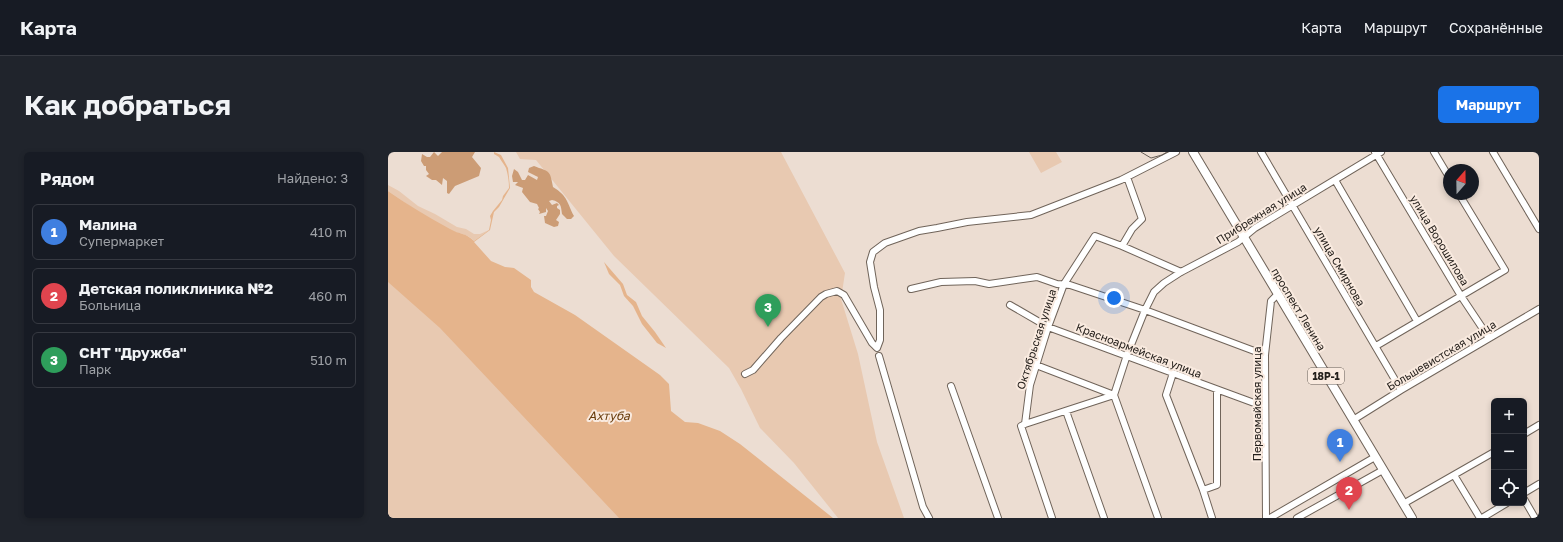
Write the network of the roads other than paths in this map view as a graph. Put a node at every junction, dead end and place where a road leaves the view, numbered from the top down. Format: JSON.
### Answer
{"nodes":[{"id":1,"x":1176,"y":152,"type":"edge"},
{"id":2,"x":1193,"y":152,"type":"edge"},
{"id":3,"x":1261,"y":152,"type":"edge"},
{"id":4,"x":1434,"y":152,"type":"edge"},
{"id":5,"x":1493,"y":152,"type":"edge"},
{"id":6,"x":1378,"y":153,"type":"edge"},
{"id":7,"x":1443,"y":167,"type":"edge"},
{"id":8,"x":1124,"y":178,"type":"junction"},
{"id":9,"x":1335,"y":180,"type":"junction"},
{"id":10,"x":1463,"y":200,"type":"edge"},
{"id":11,"x":1293,"y":204,"type":"junction"},
{"id":12,"x":1539,"y":229,"type":"edge"},
{"id":13,"x":1244,"y":237,"type":"junction"},
{"id":14,"x":1122,"y":246,"type":"junction"},
{"id":15,"x":1180,"y":272,"type":"junction"},
{"id":16,"x":1064,"y":284,"type":"junction"},
{"id":17,"x":911,"y":289,"type":"dead end"},
{"id":18,"x":1278,"y":294,"type":"junction"},
{"id":19,"x":1461,"y":296,"type":"junction"},
{"id":20,"x":1010,"y":305,"type":"dead end"},
{"id":21,"x":1539,"y":309,"type":"edge"},
{"id":22,"x":1145,"y":310,"type":"junction"},
{"id":23,"x":1417,"y":321,"type":"junction"},
{"id":24,"x":1048,"y":326,"type":"junction"},
{"id":25,"x":1489,"y":338,"type":"junction"},
{"id":26,"x":1376,"y":346,"type":"junction"},
{"id":27,"x":1127,"y":355,"type":"junction"},
{"id":28,"x":1265,"y":355,"type":"junction"},
{"id":29,"x":879,"y":356,"type":"dead end"},
{"id":30,"x":1036,"y":365,"type":"junction"},
{"id":31,"x":1173,"y":373,"type":"junction"},
{"id":32,"x":745,"y":374,"type":"dead end"},
{"id":33,"x":951,"y":386,"type":"dead end"},
{"id":34,"x":1217,"y":390,"type":"junction"},
{"id":35,"x":1401,"y":390,"type":"junction"},
{"id":36,"x":1114,"y":395,"type":"junction"},
{"id":37,"x":1265,"y":407,"type":"junction"},
{"id":38,"x":1066,"y":411,"type":"junction"},
{"id":39,"x":1353,"y":420,"type":"junction"},
{"id":40,"x":1025,"y":424,"type":"junction"},
{"id":41,"x":1539,"y":426,"type":"edge"},
{"id":42,"x":1527,"y":432,"type":"edge"},
{"id":43,"x":1491,"y":454,"type":"edge"},
{"id":44,"x":1375,"y":457,"type":"junction"},
{"id":45,"x":1383,"y":470,"type":"junction"},
{"id":46,"x":1454,"y":475,"type":"junction"},
{"id":47,"x":1539,"y":484,"type":"edge"},
{"id":48,"x":1203,"y":490,"type":"junction"},
{"id":49,"x":1527,"y":491,"type":"edge"},
{"id":50,"x":1403,"y":504,"type":"junction"},
{"id":51,"x":1527,"y":504,"type":"edge"},
{"id":52,"x":1502,"y":506,"type":"edge"},
{"id":53,"x":929,"y":518,"type":"edge"},
{"id":54,"x":998,"y":518,"type":"edge"},
{"id":55,"x":1052,"y":518,"type":"edge"},
{"id":56,"x":1104,"y":518,"type":"edge"},
{"id":57,"x":1158,"y":518,"type":"edge"},
{"id":58,"x":1212,"y":518,"type":"edge"},
{"id":59,"x":1266,"y":518,"type":"edge"},
{"id":60,"x":1270,"y":518,"type":"edge"},
{"id":61,"x":1297,"y":518,"type":"edge"},
{"id":62,"x":1412,"y":518,"type":"edge"},
{"id":63,"x":1481,"y":518,"type":"edge"},
{"id":64,"x":1535,"y":518,"type":"edge"}],
"edges":[{"from":1,"to":8,"type":"street"},
{"from":2,"to":13,"type":"main road","name":"проспект Ленина","number":"18Р-1"},
{"from":3,"to":11,"type":"street","name":"улица Смирнова"},
{"from":4,"to":7,"type":"street"},
{"from":5,"to":12,"type":"street"},
{"from":6,"to":9,"type":"street","name":"Прибрежная улица"},
{"from":6,"to":19,"type":"street","name":"улица Ворошилова"},
{"from":8,"to":14,"type":"street"},
{"from":8,"to":32,"type":"street"},
{"from":9,"to":11,"type":"street","name":"Прибрежная улица"},
{"from":9,"to":23,"type":"street"},
{"from":10,"to":19,"type":"street"},
{"from":11,"to":13,"type":"street","name":"Прибрежная улица"},
{"from":11,"to":26,"type":"street","name":"улица Смирнова"},
{"from":13,"to":15,"type":"street","name":"Прибрежная улица"},
{"from":13,"to":18,"type":"main road","name":"проспект Ленина","number":"18Р-1"},
{"from":14,"to":15,"type":"street","name":"Октябрьская улица"},
{"from":14,"to":16,"type":"street","name":"Октябрьская улица"},
{"from":15,"to":22,"type":"street","name":"Прибрежная улица"},
{"from":16,"to":17,"type":"street"},
{"from":16,"to":22,"type":"street"},
{"from":16,"to":24,"type":"street","name":"Октябрьская улица"},
{"from":18,"to":28,"type":"street","name":"Первомайская улица"},
{"from":18,"to":39,"type":"main road","name":"проспект Ленина","number":"18Р-1"},
{"from":19,"to":23,"type":"street"},
{"from":19,"to":25,"type":"street","name":"улица Ворошилова"},
{"from":20,"to":24,"type":"street","name":"Красноармейская улица"},
{"from":21,"to":25,"type":"street","name":"Большевистская улица"},
{"from":22,"to":27,"type":"street","name":"Прибрежная улица"},
{"from":22,"to":28,"type":"street"},
{"from":23,"to":26,"type":"street"},
{"from":24,"to":27,"type":"street","name":"Красноармейская улица"},
{"from":24,"to":30,"type":"street","name":"Октябрьская улица"},
{"from":25,"to":35,"type":"street","name":"Большевистская улица"},
{"from":26,"to":35,"type":"street","name":"улица Смирнова"},
{"from":27,"to":31,"type":"street","name":"Красноармейская улица"},
{"from":27,"to":36,"type":"street","name":"Прибрежная улица"},
{"from":28,"to":37,"type":"street","name":"Первомайская улица"},
{"from":29,"to":53,"type":"street"},
{"from":30,"to":36,"type":"street"},
{"from":30,"to":40,"type":"street","name":"Октябрьская улица"},
{"from":31,"to":34,"type":"street","name":"Красноармейская улица"},
{"from":31,"to":48,"type":"street"},
{"from":33,"to":54,"type":"street"},
{"from":34,"to":37,"type":"street","name":"Красноармейская улица"},
{"from":34,"to":48,"type":"street"},
{"from":35,"to":39,"type":"street","name":"Большевистская улица"},
{"from":36,"to":38,"type":"street"},
{"from":36,"to":57,"type":"street"},
{"from":37,"to":59,"type":"street","name":"Первомайская улица"},
{"from":38,"to":40,"type":"street"},
{"from":38,"to":56,"type":"street"},
{"from":39,"to":44,"type":"main road","name":"проспект Ленина","number":"18Р-1"},
{"from":40,"to":55,"type":"street","name":"Октябрьская улица"},
{"from":41,"to":42,"type":"street"},
{"from":43,"to":46,"type":"street"},
{"from":44,"to":45,"type":"main road","name":"проспект Ленина","number":"18Р-1"},
{"from":44,"to":60,"type":"street"},
{"from":45,"to":50,"type":"main road","name":"проспект Ленина","number":"18Р-1"},
{"from":45,"to":61,"type":"street"},
{"from":46,"to":50,"type":"street"},
{"from":46,"to":63,"type":"street"},
{"from":47,"to":49,"type":"street"},
{"from":48,"to":58,"type":"street"},
{"from":50,"to":62,"type":"main road","name":"проспект Ленина","number":"18Р-1"},
{"from":51,"to":64,"type":"street"},
{"from":52,"to":63,"type":"street"}]}
